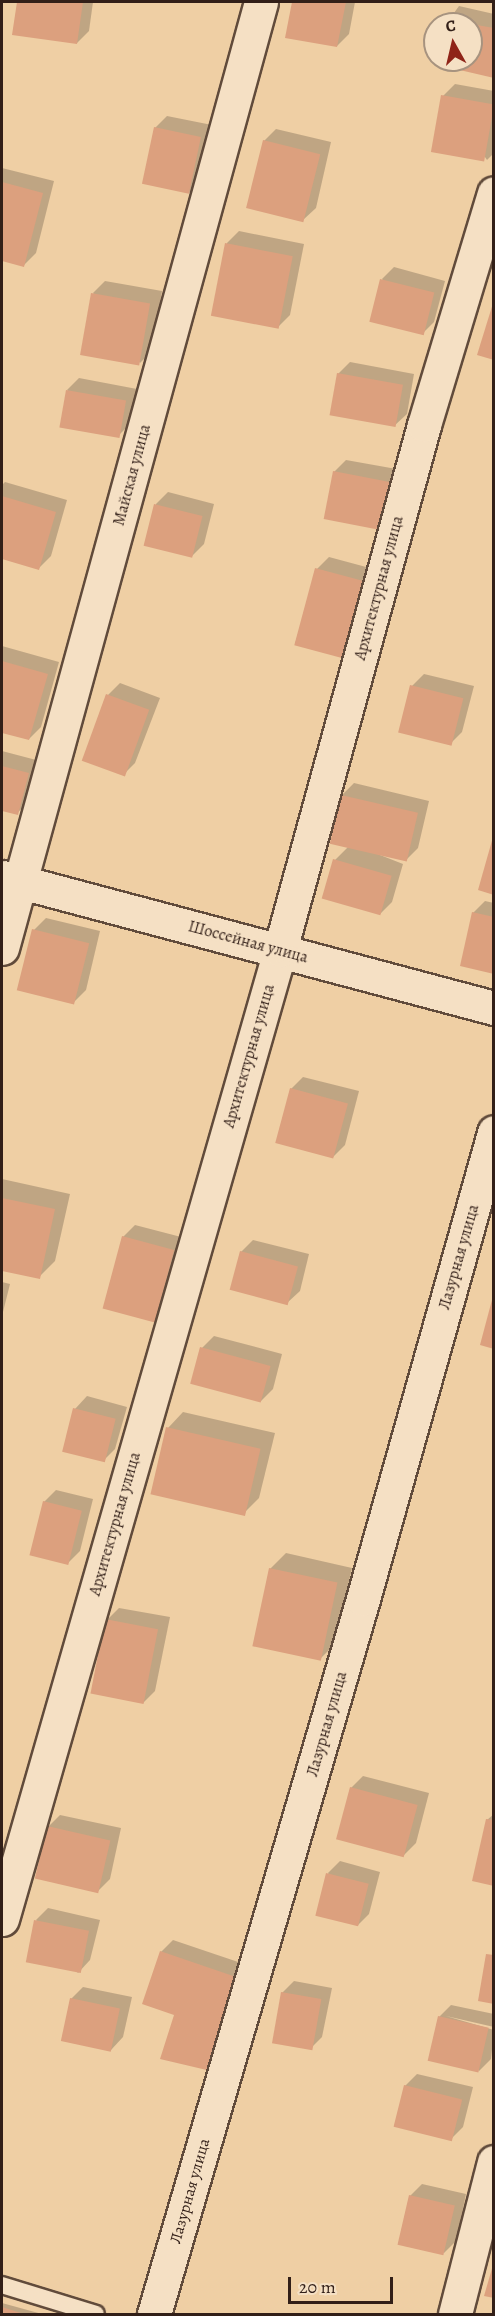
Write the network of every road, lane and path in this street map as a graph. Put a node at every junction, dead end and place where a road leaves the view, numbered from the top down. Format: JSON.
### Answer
{"nodes":[{"id":1,"x":261,"y":2,"type":"edge"},
{"id":2,"x":494,"y":193,"type":"edge"},
{"id":3,"x":11,"y":880,"type":"edge"},
{"id":4,"x":2,"y":948,"type":"edge"},
{"id":5,"x":280,"y":950,"type":"junction"},
{"id":6,"x":494,"y":1008,"type":"edge"},
{"id":7,"x":494,"y":1132,"type":"edge"},
{"id":8,"x":2,"y":1919,"type":"edge"},
{"id":9,"x":494,"y":2162,"type":"edge"},
{"id":10,"x":2,"y":2285,"type":"edge"},
{"id":11,"x":96,"y":2314,"type":"edge"},
{"id":12,"x":154,"y":2314,"type":"edge"},
{"id":13,"x":455,"y":2314,"type":"edge"}],
"edges":[{"from":1,"to":3,"type":"street","name":"Майская улица"},
{"from":2,"to":5,"type":"street","name":"Архитектурная улица"},
{"from":3,"to":4,"type":"street","name":"Майская улица"},
{"from":3,"to":5,"type":"street","name":"Шоссейная улица"},
{"from":5,"to":6,"type":"street","name":"Шоссейная улица"},
{"from":5,"to":8,"type":"street","name":"Архитектурная улица"},
{"from":7,"to":12,"type":"street","name":"Лазурная улица"},
{"from":9,"to":13,"type":"street"},
{"from":10,"to":11,"type":"lane"}]}
